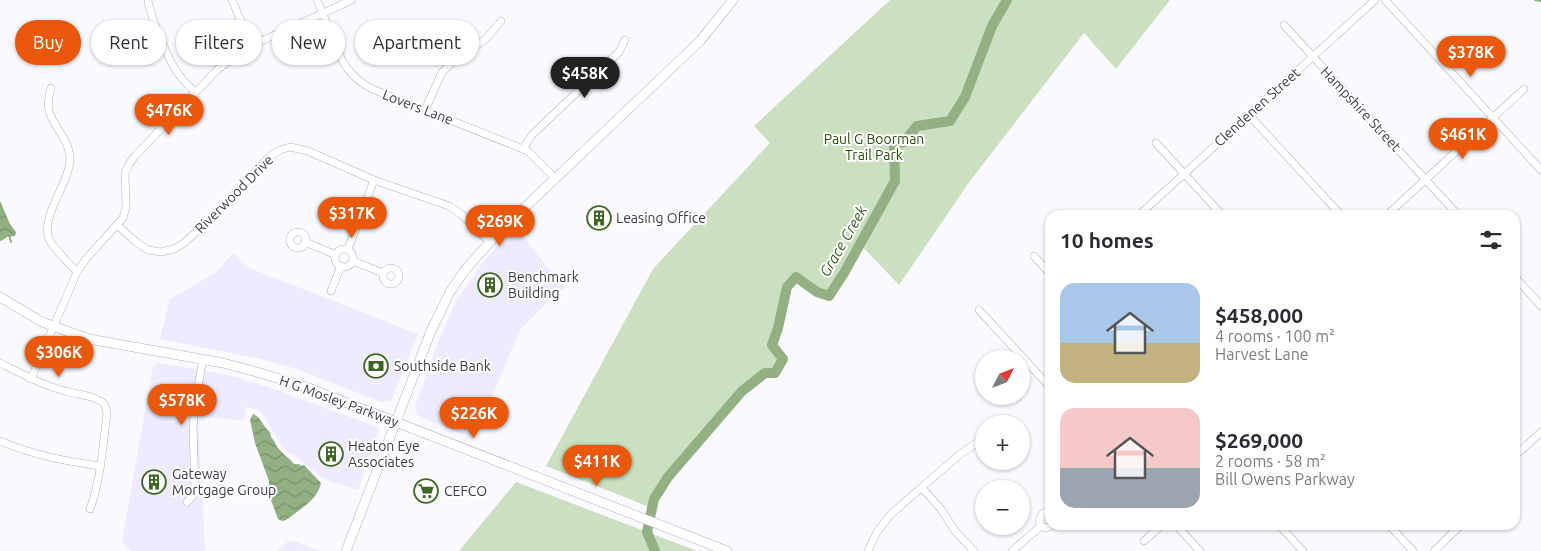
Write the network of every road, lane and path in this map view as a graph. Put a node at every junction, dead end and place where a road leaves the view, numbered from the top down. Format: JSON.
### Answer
{"nodes":[{"id":1,"x":148,"y":0,"type":"edge"},
{"id":2,"x":232,"y":0,"type":"edge"},
{"id":3,"x":317,"y":0,"type":"edge"},
{"id":4,"x":352,"y":0,"type":"edge"},
{"id":5,"x":733,"y":0,"type":"edge"},
{"id":6,"x":1375,"y":0,"type":"edge"},
{"id":7,"x":1385,"y":0,"type":"edge"},
{"id":8,"x":322,"y":13,"type":"junction"},
{"id":9,"x":240,"y":20,"type":"edge"},
{"id":10,"x":501,"y":21,"type":"dead end"},
{"id":11,"x":1284,"y":25,"type":"dead end"},
{"id":12,"x":625,"y":40,"type":"dead end"},
{"id":13,"x":262,"y":41,"type":"edge"},
{"id":14,"x":1313,"y":57,"type":"junction"},
{"id":15,"x":223,"y":65,"type":"edge"},
{"id":16,"x":51,"y":88,"type":"dead end"},
{"id":17,"x":1524,"y":89,"type":"dead end"},
{"id":18,"x":195,"y":92,"type":"junction"},
{"id":19,"x":425,"y":110,"type":"junction"},
{"id":20,"x":1248,"y":115,"type":"junction"},
{"id":21,"x":1493,"y":118,"type":"junction"},
{"id":22,"x":1156,"y":143,"type":"dead end"},
{"id":23,"x":523,"y":149,"type":"junction"},
{"id":24,"x":1541,"y":170,"type":"edge"},
{"id":25,"x":1184,"y":174,"type":"junction"},
{"id":26,"x":555,"y":178,"type":"junction"},
{"id":27,"x":1426,"y":179,"type":"junction"},
{"id":28,"x":374,"y":180,"type":"junction"},
{"id":29,"x":1144,"y":210,"type":"edge"},
{"id":30,"x":1217,"y":210,"type":"edge"},
{"id":31,"x":1336,"y":210,"type":"edge"},
{"id":32,"x":1392,"y":210,"type":"edge"},
{"id":33,"x":1454,"y":210,"type":"edge"},
{"id":34,"x":117,"y":225,"type":"junction"},
{"id":35,"x":489,"y":241,"type":"junction"},
{"id":36,"x":305,"y":242,"type":"dead end"},
{"id":37,"x":348,"y":249,"type":"junction"},
{"id":38,"x":336,"y":255,"type":"junction"},
{"id":39,"x":1034,"y":256,"type":"dead end"},
{"id":40,"x":353,"y":261,"type":"junction"},
{"id":41,"x":341,"y":266,"type":"junction"},
{"id":42,"x":1045,"y":268,"type":"edge"},
{"id":43,"x":77,"y":272,"type":"junction"},
{"id":44,"x":384,"y":273,"type":"dead end"},
{"id":45,"x":1520,"y":283,"type":"edge"},
{"id":46,"x":331,"y":291,"type":"dead end"},
{"id":47,"x":0,"y":297,"type":"edge"},
{"id":48,"x":1541,"y":306,"type":"edge"},
{"id":49,"x":979,"y":310,"type":"dead end"},
{"id":50,"x":54,"y":326,"type":"junction"},
{"id":51,"x":203,"y":359,"type":"junction"},
{"id":52,"x":0,"y":363,"type":"edge"},
{"id":53,"x":32,"y":379,"type":"junction"},
{"id":54,"x":1045,"y":382,"type":"edge"},
{"id":55,"x":395,"y":422,"type":"junction"},
{"id":56,"x":1541,"y":432,"type":"edge"},
{"id":57,"x":0,"y":441,"type":"edge"},
{"id":58,"x":975,"y":444,"type":"edge"},
{"id":59,"x":1520,"y":451,"type":"edge"},
{"id":60,"x":100,"y":466,"type":"junction"},
{"id":61,"x":922,"y":488,"type":"junction"},
{"id":62,"x":187,"y":502,"type":"dead end"},
{"id":63,"x":90,"y":509,"type":"dead end"},
{"id":64,"x":1045,"y":513,"type":"edge"},
{"id":65,"x":1041,"y":526,"type":"junction"},
{"id":66,"x":1045,"y":527,"type":"edge"},
{"id":67,"x":1156,"y":530,"type":"edge"},
{"id":68,"x":1181,"y":530,"type":"edge"},
{"id":69,"x":1284,"y":530,"type":"edge"},
{"id":70,"x":1393,"y":530,"type":"edge"},
{"id":71,"x":1456,"y":530,"type":"edge"},
{"id":72,"x":1144,"y":541,"type":"dead end"},
{"id":73,"x":346,"y":551,"type":"edge"},
{"id":74,"x":728,"y":551,"type":"edge"},
{"id":75,"x":868,"y":551,"type":"edge"},
{"id":76,"x":974,"y":551,"type":"edge"},
{"id":77,"x":1012,"y":551,"type":"edge"},
{"id":78,"x":1200,"y":551,"type":"edge"},
{"id":79,"x":1303,"y":551,"type":"edge"},
{"id":80,"x":1412,"y":551,"type":"edge"},
{"id":81,"x":1434,"y":551,"type":"edge"}],
"edges":[{"from":1,"to":18,"type":"street"},
{"from":2,"to":9,"type":"street"},
{"from":3,"to":8,"type":"street","name":"Lovers Lane"},
{"from":4,"to":8,"type":"street"},
{"from":5,"to":26,"type":"main road"},
{"from":6,"to":14,"type":"street","name":"Clendenen Street"},
{"from":7,"to":21,"type":"street"},
{"from":8,"to":13,"type":"street"},
{"from":8,"to":19,"type":"street","name":"Lovers Lane"},
{"from":10,"to":19,"type":"street"},
{"from":11,"to":14,"type":"street","name":"Hampshire Street"},
{"from":12,"to":23,"type":"street"},
{"from":14,"to":20,"type":"street","name":"Clendenen Street"},
{"from":14,"to":27,"type":"street","name":"Hampshire Street"},
{"from":15,"to":18,"type":"street"},
{"from":16,"to":43,"type":"street"},
{"from":17,"to":21,"type":"street"},
{"from":18,"to":34,"type":"street"},
{"from":19,"to":23,"type":"street","name":"Lovers Lane"},
{"from":20,"to":25,"type":"street","name":"Clendenen Street"},
{"from":20,"to":31,"type":"street"},
{"from":21,"to":24,"type":"street"},
{"from":21,"to":27,"type":"street"},
{"from":22,"to":25,"type":"street"},
{"from":23,"to":26,"type":"street","name":"Lovers Lane"},
{"from":25,"to":29,"type":"street","name":"Clendenen Street"},
{"from":25,"to":30,"type":"street"},
{"from":26,"to":35,"type":"main road"},
{"from":27,"to":32,"type":"street"},
{"from":27,"to":33,"type":"street","name":"Hampshire Street"},
{"from":28,"to":34,"type":"street","name":"Riverwood Drive"},
{"from":28,"to":35,"type":"street","name":"Riverwood Drive"},
{"from":28,"to":37,"type":"street"},
{"from":34,"to":43,"type":"street"},
{"from":35,"to":55,"type":"main road"},
{"from":36,"to":38,"type":"street"},
{"from":37,"to":38,"type":"street"},
{"from":37,"to":40,"type":"street"},
{"from":38,"to":41,"type":"street"},
{"from":39,"to":42,"type":"street"},
{"from":40,"to":41,"type":"street"},
{"from":40,"to":44,"type":"street"},
{"from":41,"to":46,"type":"street"},
{"from":43,"to":50,"type":"street"},
{"from":45,"to":48,"type":"street"},
{"from":47,"to":50,"type":"main road","name":"H G Mosley Parkway"},
{"from":49,"to":54,"type":"street"},
{"from":50,"to":51,"type":"main road","name":"H G Mosley Parkway"},
{"from":50,"to":53,"type":"street"},
{"from":51,"to":55,"type":"main road","name":"H G Mosley Parkway"},
{"from":51,"to":62,"type":"street"},
{"from":52,"to":53,"type":"street"},
{"from":53,"to":60,"type":"street"},
{"from":55,"to":73,"type":"main road"},
{"from":55,"to":74,"type":"main road","name":"H G Mosley Parkway"},
{"from":56,"to":59,"type":"street"},
{"from":57,"to":60,"type":"street"},
{"from":58,"to":61,"type":"street"},
{"from":60,"to":63,"type":"street"},
{"from":61,"to":75,"type":"street"},
{"from":61,"to":76,"type":"street"},
{"from":64,"to":65,"type":"street"},
{"from":65,"to":66,"type":"street"},
{"from":65,"to":77,"type":"street"},
{"from":67,"to":72,"type":"street"},
{"from":68,"to":78,"type":"street"},
{"from":69,"to":79,"type":"street"},
{"from":70,"to":80,"type":"street"},
{"from":71,"to":81,"type":"street"}]}
